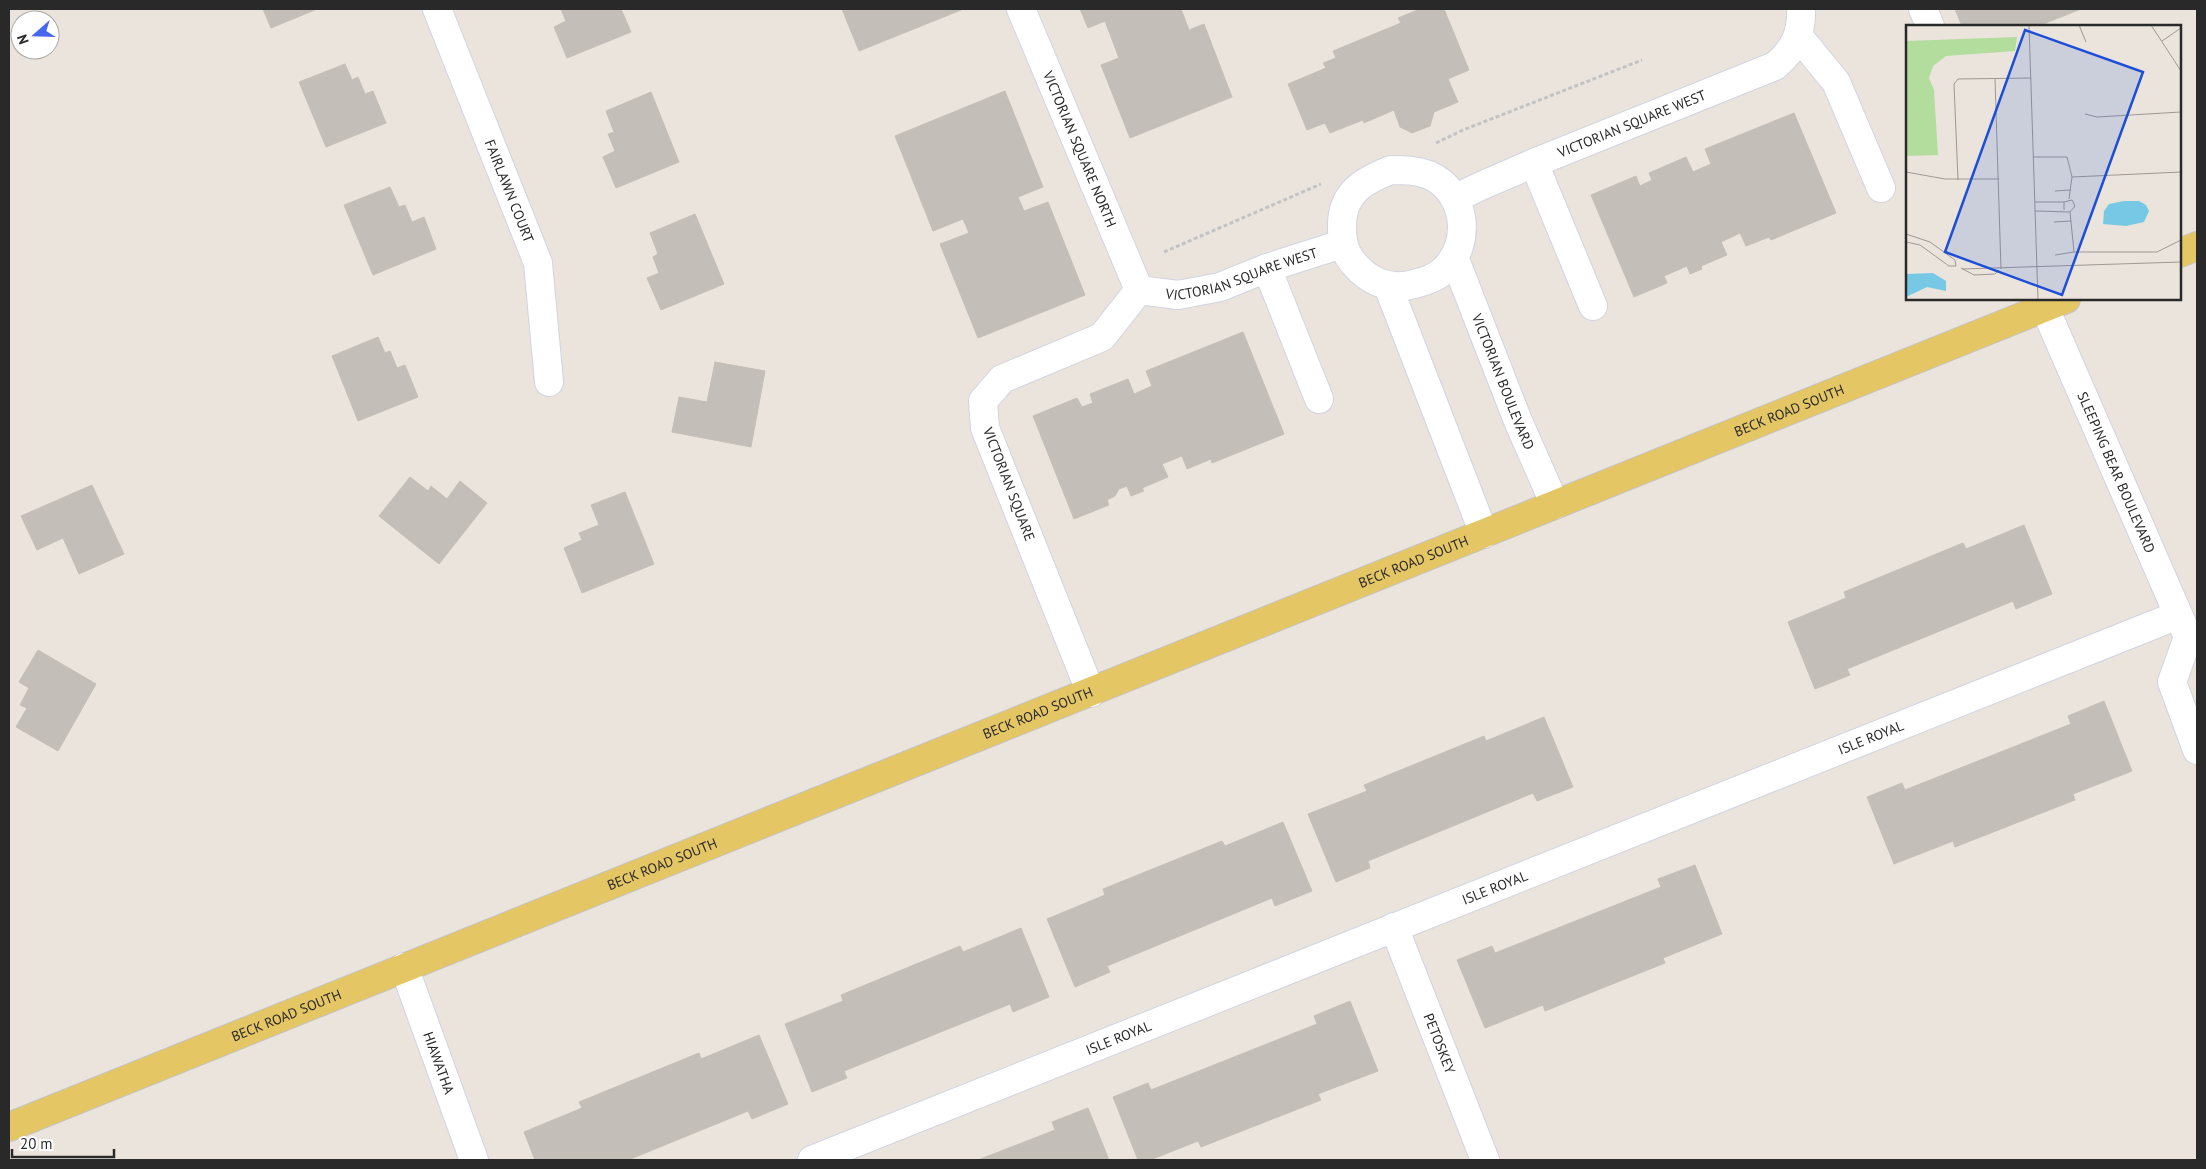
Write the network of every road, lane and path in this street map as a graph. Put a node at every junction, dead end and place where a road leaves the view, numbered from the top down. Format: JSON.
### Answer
{"nodes":[{"id":1,"x":437,"y":9,"type":"edge"},
{"id":2,"x":1021,"y":9,"type":"edge"},
{"id":3,"x":1801,"y":9,"type":"edge"},
{"id":4,"x":1923,"y":9,"type":"edge"},
{"id":5,"x":1930,"y":25,"type":"edge"},
{"id":6,"x":1799,"y":37,"type":"junction"},
{"id":7,"x":1534,"y":163,"type":"junction"},
{"id":8,"x":1881,"y":188,"type":"dead end"},
{"id":9,"x":1456,"y":198,"type":"junction"},
{"id":10,"x":1342,"y":244,"type":"junction"},
{"id":11,"x":2197,"y":246,"type":"edge"},
{"id":12,"x":2181,"y":253,"type":"edge"},
{"id":13,"x":1454,"y":257,"type":"junction"},
{"id":14,"x":1267,"y":268,"type":"junction"},
{"id":15,"x":1388,"y":286,"type":"junction"},
{"id":16,"x":1139,"y":290,"type":"junction"},
{"id":17,"x":2050,"y":302,"type":"edge"},
{"id":18,"x":1593,"y":306,"type":"dead end"},
{"id":19,"x":549,"y":382,"type":"dead end"},
{"id":20,"x":1319,"y":399,"type":"dead end"},
{"id":21,"x":1555,"y":505,"type":"junction"},
{"id":22,"x":1484,"y":534,"type":"junction"},
{"id":23,"x":2187,"y":631,"type":"edge"},
{"id":24,"x":1091,"y":693,"type":"junction"},
{"id":25,"x":2197,"y":750,"type":"edge"},
{"id":26,"x":1394,"y":927,"type":"junction"},
{"id":27,"x":404,"y":967,"type":"junction"},
{"id":28,"x":9,"y":1127,"type":"edge"},
{"id":29,"x":474,"y":1160,"type":"edge"},
{"id":30,"x":812,"y":1160,"type":"edge"},
{"id":31,"x":1485,"y":1160,"type":"edge"}],
"edges":[{"from":1,"to":19,"type":"street","name":"FAIRLAWN COURT"},
{"from":2,"to":16,"type":"street","name":"VICTORIAN SQUARE NORTH"},
{"from":3,"to":6,"type":"street"},
{"from":4,"to":5,"type":"street"},
{"from":6,"to":7,"type":"street","name":"VICTORIAN SQUARE WEST"},
{"from":6,"to":8,"type":"street"},
{"from":7,"to":9,"type":"street","name":"VICTORIAN SQUARE WEST"},
{"from":7,"to":18,"type":"street"},
{"from":9,"to":10,"type":"street"},
{"from":9,"to":13,"type":"street"},
{"from":10,"to":14,"type":"street","name":"VICTORIAN SQUARE WEST"},
{"from":10,"to":15,"type":"street"},
{"from":11,"to":12,"type":"main road"},
{"from":13,"to":15,"type":"street"},
{"from":13,"to":21,"type":"street","name":"VICTORIAN BOULEVARD"},
{"from":14,"to":16,"type":"street","name":"VICTORIAN SQUARE WEST"},
{"from":14,"to":20,"type":"street"},
{"from":15,"to":22,"type":"street"},
{"from":16,"to":24,"type":"street","name":"VICTORIAN SQUARE"},
{"from":17,"to":21,"type":"main road","name":"BECK ROAD SOUTH"},
{"from":17,"to":23,"type":"street","name":"SLEEPING BEAR BOULEVARD"},
{"from":21,"to":22,"type":"main road","name":"BECK ROAD SOUTH"},
{"from":22,"to":24,"type":"main road","name":"BECK ROAD SOUTH"},
{"from":23,"to":25,"type":"street"},
{"from":23,"to":26,"type":"street","name":"ISLE ROYAL"},
{"from":24,"to":27,"type":"main road","name":"BECK ROAD SOUTH"},
{"from":26,"to":30,"type":"street","name":"ISLE ROYAL"},
{"from":26,"to":31,"type":"street","name":"PETOSKEY"},
{"from":27,"to":28,"type":"main road","name":"BECK ROAD SOUTH"},
{"from":27,"to":29,"type":"street","name":"HIAWATHA"}]}
